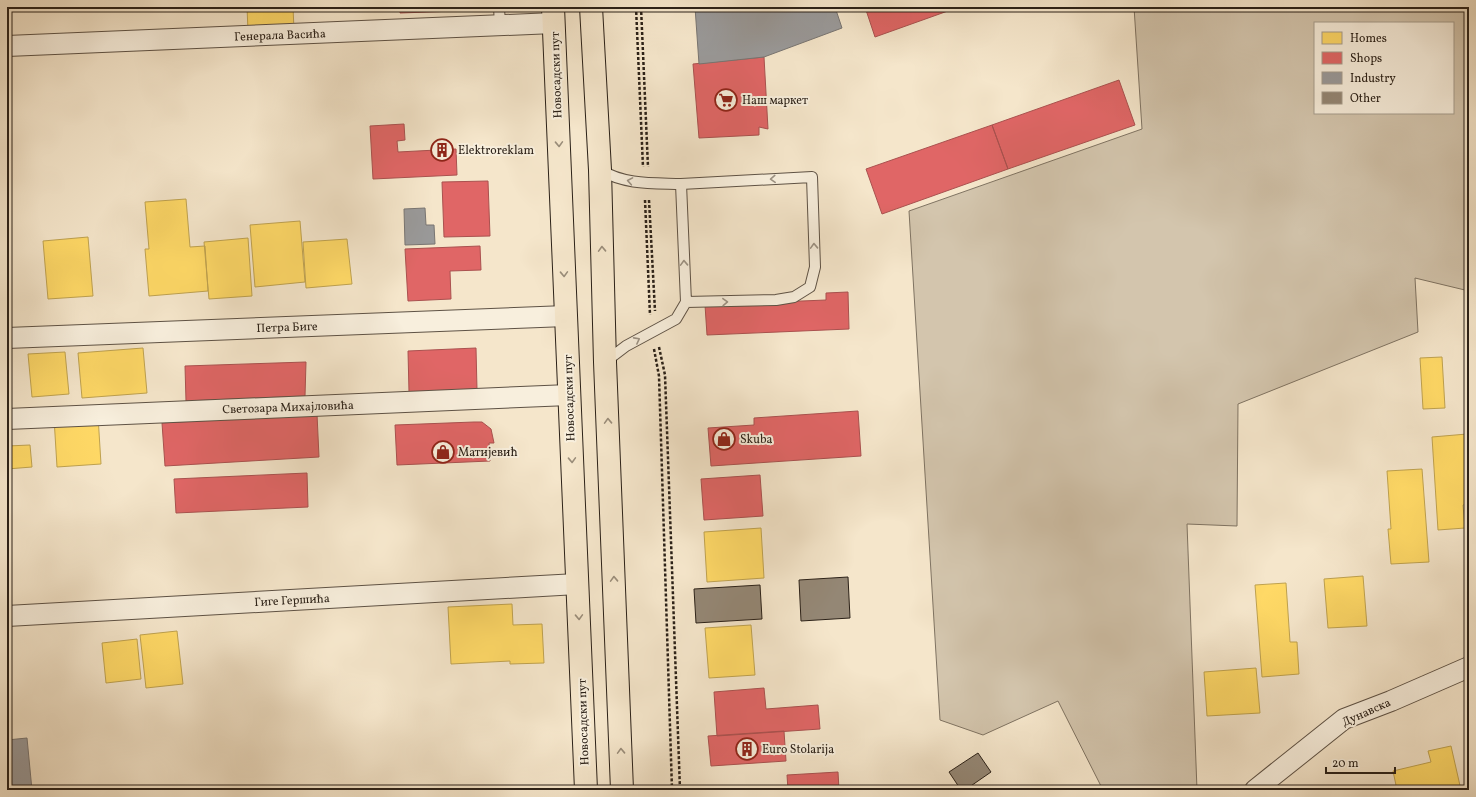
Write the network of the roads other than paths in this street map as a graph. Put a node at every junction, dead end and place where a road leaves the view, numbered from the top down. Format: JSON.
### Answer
{"nodes":[{"id":1,"x":592,"y":7,"type":"edge"},
{"id":2,"x":553,"y":15,"type":"edge"},
{"id":3,"x":499,"y":16,"type":"edge"},
{"id":4,"x":7,"y":46,"type":"edge"},
{"id":5,"x":600,"y":170,"type":"junction"},
{"id":6,"x":681,"y":184,"type":"junction"},
{"id":7,"x":686,"y":302,"type":"junction"},
{"id":8,"x":566,"y":316,"type":"junction"},
{"id":9,"x":7,"y":338,"type":"edge"},
{"id":10,"x":605,"y":362,"type":"junction"},
{"id":11,"x":569,"y":395,"type":"junction"},
{"id":12,"x":7,"y":419,"type":"edge"},
{"id":13,"x":577,"y":584,"type":"junction"},
{"id":14,"x":7,"y":616,"type":"edge"},
{"id":15,"x":1469,"y":667,"type":"edge"},
{"id":16,"x":586,"y":790,"type":"edge"},
{"id":17,"x":622,"y":790,"type":"edge"},
{"id":18,"x":1255,"y":790,"type":"edge"}],
"edges":[{"from":1,"to":5,"type":"main road"},
{"from":2,"to":3,"type":"street","name":"Генерала Васића"},
{"from":2,"to":8,"type":"main road","name":"Новосадски пут","one_way":true},
{"from":3,"to":4,"type":"street","name":"Генерала Васића"},
{"from":6,"to":5,"type":"lane","one_way":true},
{"from":10,"to":5,"type":"main road","one_way":true},
{"from":7,"to":6,"type":"lane","one_way":true},
{"from":7,"to":6,"type":"lane","one_way":true},
{"from":10,"to":7,"type":"lane","one_way":true},
{"from":8,"to":9,"type":"street","name":"Петра Биге"},
{"from":8,"to":11,"type":"main road","name":"Новосадски пут"},
{"from":17,"to":10,"type":"main road","one_way":true},
{"from":11,"to":12,"type":"street","name":"Светозара Михајловића"},
{"from":11,"to":13,"type":"main road","name":"Новосадски пут","one_way":true},
{"from":13,"to":14,"type":"street","name":"Гиге Гершића"},
{"from":13,"to":16,"type":"main road","name":"Новосадски пут","one_way":true},
{"from":15,"to":18,"type":"street","name":"Дунавска"}]}
